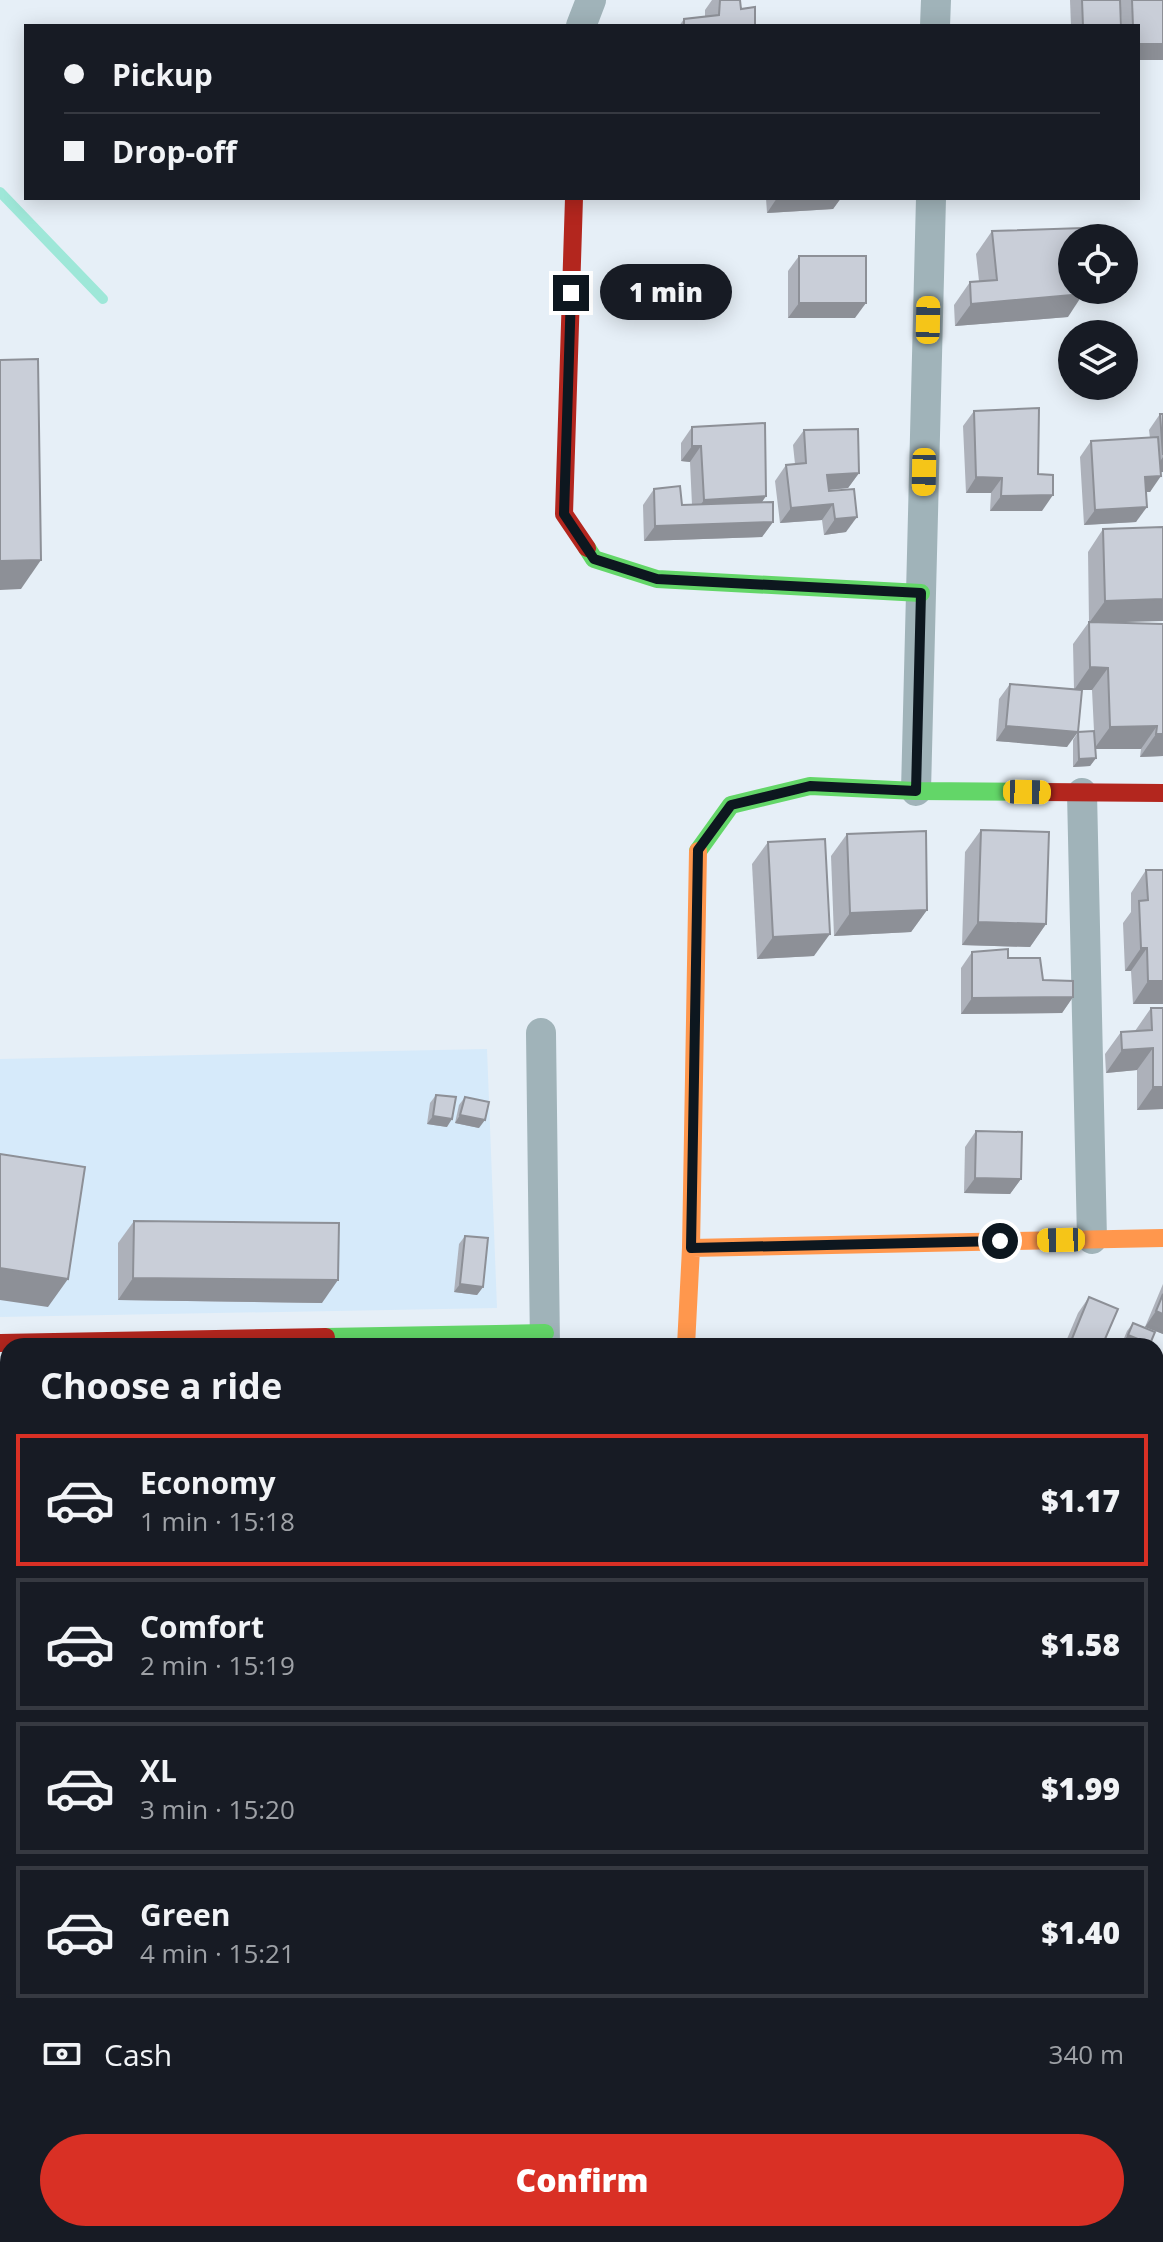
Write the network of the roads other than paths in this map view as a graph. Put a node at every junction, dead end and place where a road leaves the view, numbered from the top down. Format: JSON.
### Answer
{"nodes":[{"id":1,"x":591,"y":0,"type":"edge"},
{"id":2,"x":936,"y":0,"type":"edge"},
{"id":3,"x":582,"y":24,"type":"edge"},
{"id":4,"x":935,"y":24,"type":"edge"},
{"id":5,"x":574,"y":200,"type":"edge"},
{"id":6,"x":931,"y":200,"type":"edge"},
{"id":7,"x":921,"y":593,"type":"junction"},
{"id":8,"x":916,"y":791,"type":"junction"},
{"id":9,"x":1082,"y":793,"type":"junction"},
{"id":10,"x":1163,"y":793,"type":"edge"},
{"id":11,"x":541,"y":1033,"type":"dead end"},
{"id":12,"x":1163,"y":1238,"type":"edge"},
{"id":13,"x":1092,"y":1239,"type":"junction"},
{"id":14,"x":691,"y":1248,"type":"junction"},
{"id":15,"x":545,"y":1338,"type":"edge"},
{"id":16,"x":686,"y":1338,"type":"edge"}],
"edges":[{"from":1,"to":3,"type":"street"},
{"from":2,"to":4,"type":"street"},
{"from":5,"to":7,"type":"street"},
{"from":6,"to":7,"type":"street"},
{"from":7,"to":8,"type":"street"},
{"from":8,"to":9,"type":"street"},
{"from":8,"to":14,"type":"street"},
{"from":9,"to":10,"type":"street"},
{"from":9,"to":13,"type":"street"},
{"from":11,"to":15,"type":"street"},
{"from":12,"to":13,"type":"street"},
{"from":13,"to":14,"type":"street"},
{"from":14,"to":16,"type":"street"}]}
